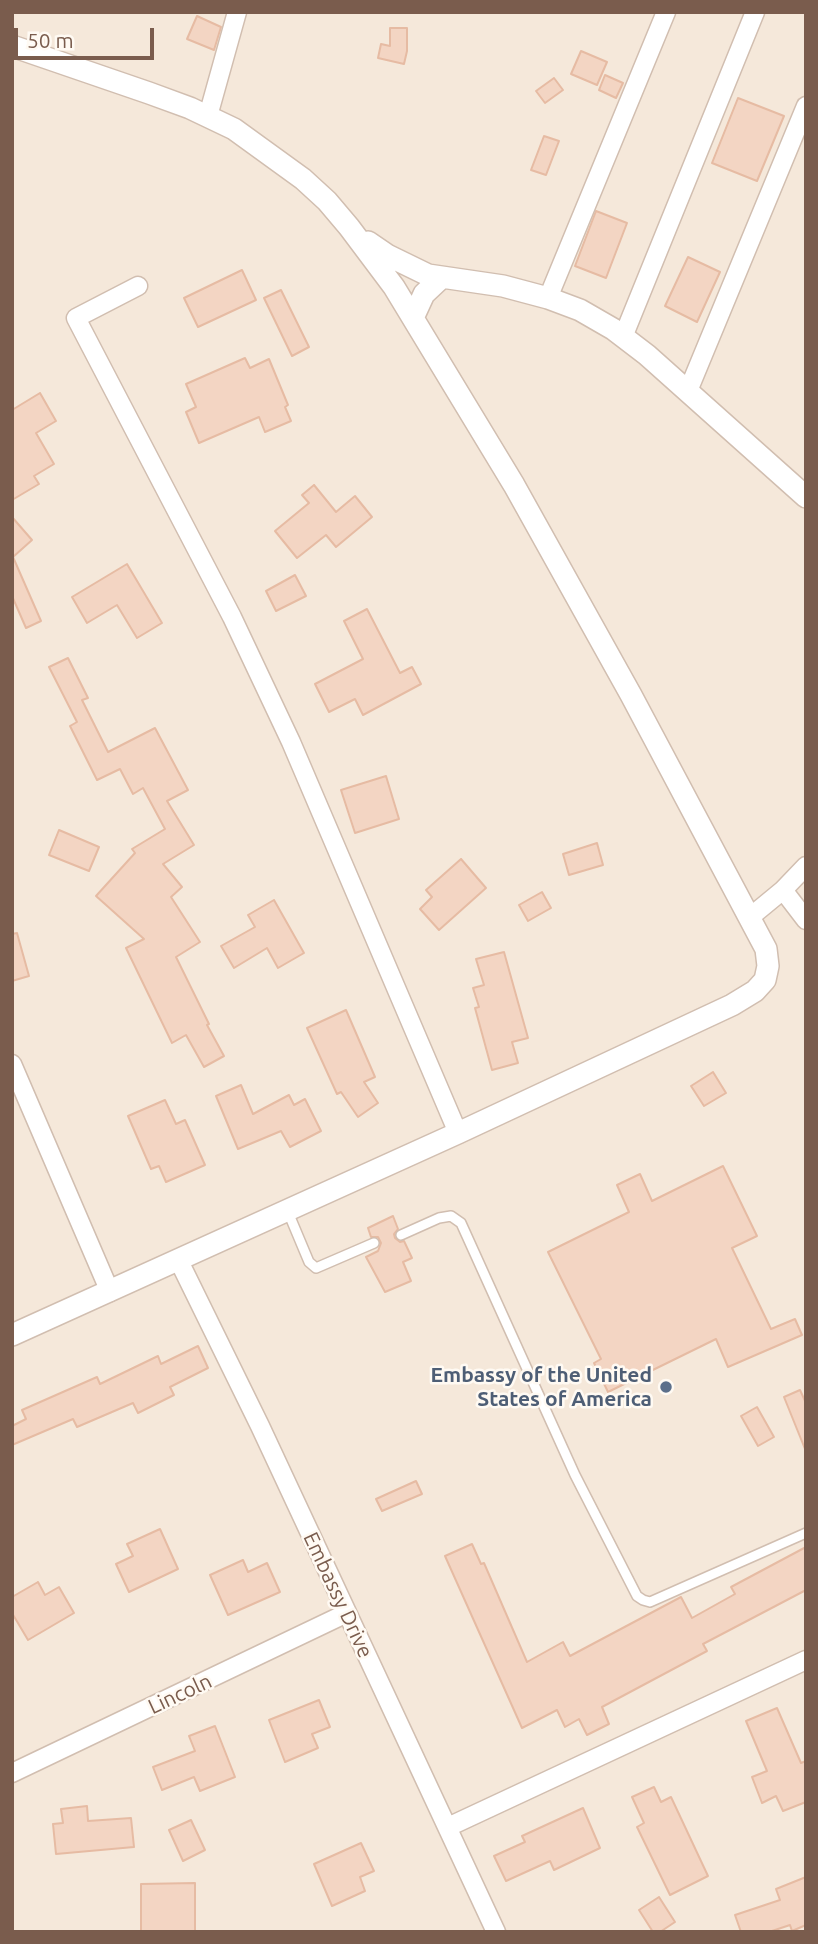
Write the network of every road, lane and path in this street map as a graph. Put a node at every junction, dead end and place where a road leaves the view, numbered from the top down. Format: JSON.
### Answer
{"nodes":[{"id":1,"x":237,"y":12,"type":"edge"},
{"id":2,"x":666,"y":12,"type":"edge"},
{"id":3,"x":755,"y":12,"type":"edge"},
{"id":4,"x":12,"y":46,"type":"edge"},
{"id":5,"x":806,"y":106,"type":"edge"},
{"id":6,"x":208,"y":117,"type":"junction"},
{"id":7,"x":349,"y":228,"type":"junction"},
{"id":8,"x":441,"y":278,"type":"junction"},
{"id":9,"x":138,"y":286,"type":"dead end"},
{"id":10,"x":548,"y":298,"type":"junction"},
{"id":11,"x":413,"y":318,"type":"junction"},
{"id":12,"x":623,"y":337,"type":"junction"},
{"id":13,"x":688,"y":391,"type":"junction"},
{"id":14,"x":806,"y":498,"type":"edge"},
{"id":15,"x":806,"y":866,"type":"edge"},
{"id":16,"x":783,"y":890,"type":"junction"},
{"id":17,"x":749,"y":918,"type":"junction"},
{"id":18,"x":806,"y":920,"type":"edge"},
{"id":19,"x":12,"y":1064,"type":"edge"},
{"id":20,"x":458,"y":1133,"type":"junction"},
{"id":21,"x":287,"y":1210,"type":"junction"},
{"id":22,"x":401,"y":1235,"type":"dead end"},
{"id":23,"x":374,"y":1243,"type":"dead end"},
{"id":24,"x":178,"y":1259,"type":"junction"},
{"id":25,"x":110,"y":1292,"type":"junction"},
{"id":26,"x":12,"y":1335,"type":"edge"},
{"id":27,"x":806,"y":1533,"type":"edge"},
{"id":28,"x":347,"y":1613,"type":"junction"},
{"id":29,"x":806,"y":1660,"type":"edge"},
{"id":30,"x":12,"y":1773,"type":"edge"},
{"id":31,"x":448,"y":1827,"type":"junction"},
{"id":32,"x":496,"y":1932,"type":"edge"}],
"edges":[{"from":1,"to":6,"type":"street"},
{"from":2,"to":10,"type":"street"},
{"from":3,"to":12,"type":"street"},
{"from":4,"to":6,"type":"street"},
{"from":5,"to":13,"type":"street"},
{"from":6,"to":7,"type":"street"},
{"from":7,"to":8,"type":"street"},
{"from":7,"to":11,"type":"street"},
{"from":8,"to":10,"type":"street"},
{"from":8,"to":11,"type":"street"},
{"from":9,"to":20,"type":"street"},
{"from":10,"to":12,"type":"street"},
{"from":11,"to":17,"type":"street"},
{"from":12,"to":13,"type":"street"},
{"from":13,"to":14,"type":"street"},
{"from":15,"to":16,"type":"street"},
{"from":16,"to":17,"type":"street"},
{"from":16,"to":18,"type":"street"},
{"from":17,"to":20,"type":"street"},
{"from":19,"to":25,"type":"street"},
{"from":20,"to":21,"type":"street"},
{"from":21,"to":23,"type":"lane"},
{"from":21,"to":24,"type":"street"},
{"from":22,"to":27,"type":"lane"},
{"from":24,"to":25,"type":"street"},
{"from":24,"to":28,"type":"street","name":"Embassy Drive"},
{"from":25,"to":26,"type":"street"},
{"from":28,"to":30,"type":"street","name":"Lincoln"},
{"from":28,"to":31,"type":"street","name":"Embassy Drive"},
{"from":29,"to":31,"type":"street"},
{"from":31,"to":32,"type":"street","name":"Embassy Drive"}]}
